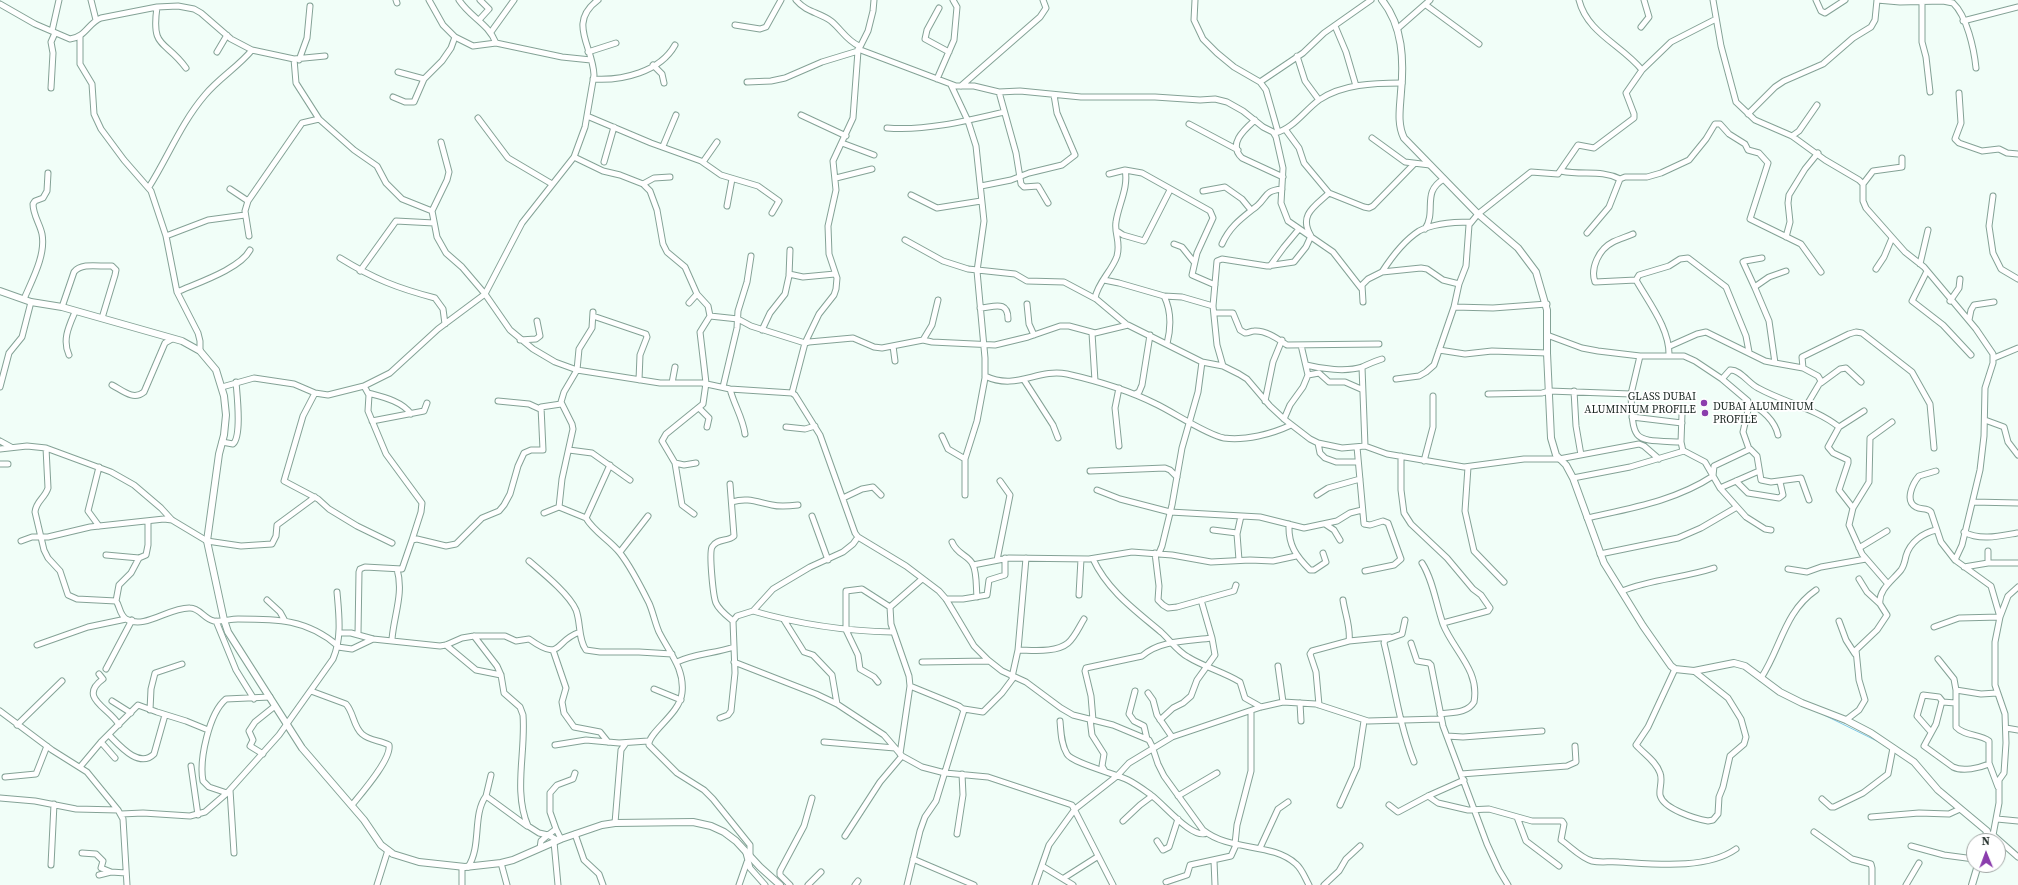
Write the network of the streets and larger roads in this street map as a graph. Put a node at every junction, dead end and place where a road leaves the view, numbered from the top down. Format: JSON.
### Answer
{"nodes":[{"id":1,"x":59,"y":0,"type":"edge"},
{"id":2,"x":91,"y":0,"type":"edge"},
{"id":3,"x":429,"y":0,"type":"edge"},
{"id":4,"x":460,"y":0,"type":"edge"},
{"id":5,"x":480,"y":0,"type":"edge"},
{"id":6,"x":514,"y":0,"type":"edge"},
{"id":7,"x":598,"y":0,"type":"edge"},
{"id":8,"x":781,"y":0,"type":"edge"},
{"id":9,"x":796,"y":0,"type":"edge"},
{"id":10,"x":874,"y":0,"type":"edge"},
{"id":11,"x":953,"y":0,"type":"edge"},
{"id":12,"x":1043,"y":0,"type":"edge"},
{"id":13,"x":1195,"y":0,"type":"edge"},
{"id":14,"x":1371,"y":0,"type":"edge"},
{"id":15,"x":1382,"y":0,"type":"edge"},
{"id":16,"x":1430,"y":0,"type":"edge"},
{"id":17,"x":1579,"y":0,"type":"edge"},
{"id":18,"x":1644,"y":0,"type":"edge"},
{"id":19,"x":1713,"y":0,"type":"edge"},
{"id":20,"x":1816,"y":0,"type":"edge"},
{"id":21,"x":1845,"y":0,"type":"edge"},
{"id":22,"x":1922,"y":2,"type":"junction"},
{"id":23,"x":0,"y":5,"type":"edge"},
{"id":24,"x":1426,"y":5,"type":"junction"},
{"id":25,"x":310,"y":6,"type":"dead end"},
{"id":26,"x":157,"y":7,"type":"junction"},
{"id":27,"x":2018,"y":7,"type":"edge"},
{"id":28,"x":939,"y":8,"type":"dead end"},
{"id":29,"x":1716,"y":19,"type":"junction"},
{"id":30,"x":96,"y":20,"type":"junction"},
{"id":31,"x":479,"y":20,"type":"junction"},
{"id":32,"x":1963,"y":21,"type":"junction"},
{"id":33,"x":735,"y":26,"type":"dead end"},
{"id":34,"x":1335,"y":26,"type":"junction"},
{"id":35,"x":1641,"y":27,"type":"dead end"},
{"id":36,"x":1397,"y":29,"type":"junction"},
{"id":37,"x":54,"y":32,"type":"junction"},
{"id":38,"x":491,"y":32,"type":"junction"},
{"id":39,"x":227,"y":34,"type":"junction"},
{"id":40,"x":80,"y":36,"type":"junction"},
{"id":41,"x":455,"y":37,"type":"junction"},
{"id":42,"x":496,"y":43,"type":"junction"},
{"id":43,"x":616,"y":43,"type":"dead end"},
{"id":44,"x":1479,"y":44,"type":"dead end"},
{"id":45,"x":675,"y":45,"type":"dead end"},
{"id":46,"x":858,"y":49,"type":"junction"},
{"id":47,"x":252,"y":50,"type":"junction"},
{"id":48,"x":218,"y":52,"type":"dead end"},
{"id":49,"x":588,"y":52,"type":"junction"},
{"id":50,"x":949,"y":52,"type":"junction"},
{"id":51,"x":325,"y":56,"type":"dead end"},
{"id":52,"x":1298,"y":56,"type":"junction"},
{"id":53,"x":297,"y":59,"type":"junction"},
{"id":54,"x":591,"y":60,"type":"junction"},
{"id":55,"x":653,"y":65,"type":"junction"},
{"id":56,"x":186,"y":68,"type":"dead end"},
{"id":57,"x":1976,"y":68,"type":"dead end"},
{"id":58,"x":1642,"y":70,"type":"junction"},
{"id":59,"x":398,"y":72,"type":"dead end"},
{"id":60,"x":424,"y":79,"type":"junction"},
{"id":61,"x":593,"y":79,"type":"junction"},
{"id":62,"x":937,"y":79,"type":"junction"},
{"id":63,"x":747,"y":82,"type":"dead end"},
{"id":64,"x":1260,"y":82,"type":"junction"},
{"id":65,"x":664,"y":83,"type":"dead end"},
{"id":66,"x":1402,"y":83,"type":"junction"},
{"id":67,"x":951,"y":85,"type":"junction"},
{"id":68,"x":960,"y":86,"type":"junction"},
{"id":69,"x":1356,"y":86,"type":"junction"},
{"id":70,"x":51,"y":88,"type":"dead end"},
{"id":71,"x":1000,"y":92,"type":"junction"},
{"id":72,"x":1930,"y":92,"type":"dead end"},
{"id":73,"x":1959,"y":93,"type":"dead end"},
{"id":74,"x":1054,"y":95,"type":"junction"},
{"id":75,"x":393,"y":97,"type":"dead end"},
{"id":76,"x":1319,"y":100,"type":"junction"},
{"id":77,"x":1817,"y":105,"type":"dead end"},
{"id":78,"x":1004,"y":112,"type":"junction"},
{"id":79,"x":1748,"y":114,"type":"junction"},
{"id":80,"x":676,"y":115,"type":"dead end"},
{"id":81,"x":801,"y":115,"type":"dead end"},
{"id":82,"x":587,"y":116,"type":"junction"},
{"id":83,"x":478,"y":118,"type":"dead end"},
{"id":84,"x":319,"y":119,"type":"junction"},
{"id":85,"x":1255,"y":120,"type":"junction"},
{"id":86,"x":968,"y":121,"type":"junction"},
{"id":87,"x":1189,"y":124,"type":"dead end"},
{"id":88,"x":614,"y":127,"type":"junction"},
{"id":89,"x":887,"y":128,"type":"dead end"},
{"id":90,"x":1285,"y":129,"type":"junction"},
{"id":91,"x":1276,"y":133,"type":"junction"},
{"id":92,"x":846,"y":136,"type":"junction"},
{"id":93,"x":1792,"y":136,"type":"junction"},
{"id":94,"x":1372,"y":138,"type":"dead end"},
{"id":95,"x":441,"y":142,"type":"dead end"},
{"id":96,"x":717,"y":142,"type":"dead end"},
{"id":97,"x":842,"y":143,"type":"junction"},
{"id":98,"x":663,"y":146,"type":"junction"},
{"id":99,"x":1238,"y":150,"type":"junction"},
{"id":100,"x":1818,"y":153,"type":"junction"},
{"id":101,"x":2018,"y":154,"type":"edge"},
{"id":102,"x":874,"y":155,"type":"dead end"},
{"id":103,"x":574,"y":157,"type":"junction"},
{"id":104,"x":1902,"y":158,"type":"dead end"},
{"id":105,"x":604,"y":162,"type":"dead end"},
{"id":106,"x":703,"y":162,"type":"junction"},
{"id":107,"x":1414,"y":164,"type":"junction"},
{"id":108,"x":1430,"y":165,"type":"junction"},
{"id":109,"x":872,"y":169,"type":"dead end"},
{"id":110,"x":1125,"y":170,"type":"junction"},
{"id":111,"x":1561,"y":172,"type":"junction"},
{"id":112,"x":48,"y":173,"type":"dead end"},
{"id":113,"x":1108,"y":174,"type":"dead end"},
{"id":114,"x":670,"y":176,"type":"dead end"},
{"id":115,"x":1020,"y":176,"type":"junction"},
{"id":116,"x":1283,"y":177,"type":"junction"},
{"id":117,"x":836,"y":178,"type":"junction"},
{"id":118,"x":732,"y":179,"type":"junction"},
{"id":119,"x":1444,"y":179,"type":"junction"},
{"id":120,"x":1620,"y":179,"type":"junction"},
{"id":121,"x":552,"y":184,"type":"junction"},
{"id":122,"x":642,"y":184,"type":"junction"},
{"id":123,"x":1864,"y":184,"type":"junction"},
{"id":124,"x":981,"y":186,"type":"junction"},
{"id":125,"x":149,"y":187,"type":"junction"},
{"id":126,"x":230,"y":189,"type":"dead end"},
{"id":127,"x":1282,"y":189,"type":"junction"},
{"id":128,"x":1170,"y":190,"type":"junction"},
{"id":129,"x":1203,"y":191,"type":"dead end"},
{"id":130,"x":1329,"y":193,"type":"junction"},
{"id":131,"x":911,"y":195,"type":"dead end"},
{"id":132,"x":1993,"y":196,"type":"dead end"},
{"id":133,"x":248,"y":201,"type":"junction"},
{"id":134,"x":981,"y":201,"type":"junction"},
{"id":135,"x":1048,"y":203,"type":"dead end"},
{"id":136,"x":727,"y":206,"type":"dead end"},
{"id":137,"x":1251,"y":210,"type":"junction"},
{"id":138,"x":432,"y":211,"type":"junction"},
{"id":139,"x":772,"y":213,"type":"dead end"},
{"id":140,"x":1478,"y":214,"type":"junction"},
{"id":141,"x":245,"y":216,"type":"junction"},
{"id":142,"x":1471,"y":222,"type":"junction"},
{"id":143,"x":434,"y":223,"type":"junction"},
{"id":144,"x":1425,"y":229,"type":"junction"},
{"id":145,"x":1299,"y":230,"type":"junction"},
{"id":146,"x":1928,"y":230,"type":"dead end"},
{"id":147,"x":1117,"y":231,"type":"junction"},
{"id":148,"x":1587,"y":233,"type":"dead end"},
{"id":149,"x":1633,"y":234,"type":"dead end"},
{"id":150,"x":166,"y":236,"type":"junction"},
{"id":151,"x":249,"y":236,"type":"dead end"},
{"id":152,"x":1311,"y":236,"type":"junction"},
{"id":153,"x":1786,"y":237,"type":"junction"},
{"id":154,"x":1892,"y":238,"type":"junction"},
{"id":155,"x":906,"y":240,"type":"dead end"},
{"id":156,"x":1174,"y":244,"type":"dead end"},
{"id":157,"x":1222,"y":244,"type":"dead end"},
{"id":158,"x":250,"y":250,"type":"dead end"},
{"id":159,"x":790,"y":250,"type":"dead end"},
{"id":160,"x":751,"y":256,"type":"dead end"},
{"id":161,"x":340,"y":258,"type":"dead end"},
{"id":162,"x":1762,"y":258,"type":"dead end"},
{"id":163,"x":1194,"y":262,"type":"junction"},
{"id":164,"x":1920,"y":264,"type":"junction"},
{"id":165,"x":1270,"y":266,"type":"junction"},
{"id":166,"x":1876,"y":269,"type":"dead end"},
{"id":167,"x":360,"y":271,"type":"junction"},
{"id":168,"x":977,"y":271,"type":"junction"},
{"id":169,"x":1786,"y":271,"type":"dead end"},
{"id":170,"x":1927,"y":271,"type":"junction"},
{"id":171,"x":1382,"y":272,"type":"junction"},
{"id":172,"x":1820,"y":272,"type":"dead end"},
{"id":173,"x":789,"y":274,"type":"junction"},
{"id":174,"x":835,"y":274,"type":"junction"},
{"id":175,"x":1960,"y":279,"type":"dead end"},
{"id":176,"x":2018,"y":279,"type":"edge"},
{"id":177,"x":1104,"y":280,"type":"junction"},
{"id":178,"x":1636,"y":280,"type":"junction"},
{"id":179,"x":1459,"y":284,"type":"junction"},
{"id":180,"x":1215,"y":285,"type":"junction"},
{"id":181,"x":1361,"y":288,"type":"junction"},
{"id":182,"x":1755,"y":288,"type":"junction"},
{"id":183,"x":0,"y":291,"type":"edge"},
{"id":184,"x":177,"y":292,"type":"junction"},
{"id":185,"x":485,"y":294,"type":"junction"},
{"id":186,"x":697,"y":294,"type":"junction"},
{"id":187,"x":1164,"y":296,"type":"junction"},
{"id":188,"x":24,"y":299,"type":"junction"},
{"id":189,"x":1096,"y":299,"type":"junction"},
{"id":190,"x":938,"y":300,"type":"dead end"},
{"id":191,"x":1950,"y":301,"type":"junction"},
{"id":192,"x":31,"y":302,"type":"junction"},
{"id":193,"x":1363,"y":302,"type":"dead end"},
{"id":194,"x":1994,"y":302,"type":"dead end"},
{"id":195,"x":689,"y":303,"type":"dead end"},
{"id":196,"x":1027,"y":304,"type":"dead end"},
{"id":197,"x":1547,"y":304,"type":"junction"},
{"id":198,"x":1213,"y":306,"type":"junction"},
{"id":199,"x":62,"y":307,"type":"junction"},
{"id":200,"x":1454,"y":307,"type":"junction"},
{"id":201,"x":980,"y":308,"type":"junction"},
{"id":202,"x":75,"y":312,"type":"junction"},
{"id":203,"x":1214,"y":313,"type":"junction"},
{"id":204,"x":710,"y":316,"type":"junction"},
{"id":205,"x":102,"y":318,"type":"junction"},
{"id":206,"x":738,"y":319,"type":"junction"},
{"id":207,"x":1008,"y":319,"type":"dead end"},
{"id":208,"x":537,"y":320,"type":"dead end"},
{"id":209,"x":1969,"y":320,"type":"junction"},
{"id":210,"x":445,"y":324,"type":"junction"},
{"id":211,"x":1126,"y":324,"type":"junction"},
{"id":212,"x":762,"y":330,"type":"junction"},
{"id":213,"x":1092,"y":333,"type":"junction"},
{"id":214,"x":1034,"y":335,"type":"junction"},
{"id":215,"x":1150,"y":335,"type":"junction"},
{"id":216,"x":1547,"y":335,"type":"junction"},
{"id":217,"x":172,"y":340,"type":"junction"},
{"id":218,"x":520,"y":340,"type":"junction"},
{"id":219,"x":923,"y":340,"type":"junction"},
{"id":220,"x":1282,"y":340,"type":"junction"},
{"id":221,"x":805,"y":343,"type":"junction"},
{"id":222,"x":1167,"y":344,"type":"junction"},
{"id":223,"x":1379,"y":344,"type":"dead end"},
{"id":224,"x":984,"y":345,"type":"junction"},
{"id":225,"x":1301,"y":345,"type":"junction"},
{"id":226,"x":893,"y":346,"type":"junction"},
{"id":227,"x":1670,"y":346,"type":"junction"},
{"id":228,"x":2018,"y":348,"type":"edge"},
{"id":229,"x":1439,"y":350,"type":"junction"},
{"id":230,"x":200,"y":351,"type":"junction"},
{"id":231,"x":1748,"y":352,"type":"junction"},
{"id":232,"x":1546,"y":353,"type":"junction"},
{"id":233,"x":69,"y":355,"type":"dead end"},
{"id":234,"x":1971,"y":355,"type":"dead end"},
{"id":235,"x":1640,"y":356,"type":"junction"},
{"id":236,"x":1669,"y":356,"type":"junction"},
{"id":237,"x":1994,"y":358,"type":"junction"},
{"id":238,"x":1382,"y":359,"type":"dead end"},
{"id":239,"x":895,"y":361,"type":"dead end"},
{"id":240,"x":1202,"y":362,"type":"junction"},
{"id":241,"x":1775,"y":363,"type":"junction"},
{"id":242,"x":1306,"y":365,"type":"junction"},
{"id":243,"x":1223,"y":366,"type":"junction"},
{"id":244,"x":675,"y":367,"type":"dead end"},
{"id":245,"x":1362,"y":367,"type":"junction"},
{"id":246,"x":1803,"y":368,"type":"junction"},
{"id":247,"x":577,"y":370,"type":"junction"},
{"id":248,"x":1308,"y":375,"type":"junction"},
{"id":249,"x":985,"y":376,"type":"junction"},
{"id":250,"x":1396,"y":379,"type":"dead end"},
{"id":251,"x":1722,"y":379,"type":"junction"},
{"id":252,"x":639,"y":380,"type":"junction"},
{"id":253,"x":1024,"y":380,"type":"junction"},
{"id":254,"x":1095,"y":381,"type":"junction"},
{"id":255,"x":236,"y":382,"type":"junction"},
{"id":256,"x":1861,"y":382,"type":"dead end"},
{"id":257,"x":672,"y":383,"type":"junction"},
{"id":258,"x":706,"y":383,"type":"junction"},
{"id":259,"x":1820,"y":383,"type":"junction"},
{"id":260,"x":112,"y":385,"type":"dead end"},
{"id":261,"x":364,"y":386,"type":"junction"},
{"id":262,"x":0,"y":387,"type":"edge"},
{"id":263,"x":222,"y":387,"type":"junction"},
{"id":264,"x":723,"y":387,"type":"junction"},
{"id":265,"x":1119,"y":388,"type":"junction"},
{"id":266,"x":730,"y":389,"type":"junction"},
{"id":267,"x":1361,"y":389,"type":"junction"},
{"id":268,"x":1549,"y":391,"type":"junction"},
{"id":269,"x":1574,"y":391,"type":"junction"},
{"id":270,"x":315,"y":393,"type":"junction"},
{"id":271,"x":368,"y":393,"type":"junction"},
{"id":272,"x":792,"y":393,"type":"junction"},
{"id":273,"x":1135,"y":394,"type":"junction"},
{"id":274,"x":1488,"y":394,"type":"dead end"},
{"id":275,"x":1631,"y":394,"type":"junction"},
{"id":276,"x":1433,"y":396,"type":"dead end"},
{"id":277,"x":498,"y":401,"type":"dead end"},
{"id":278,"x":1266,"y":402,"type":"junction"},
{"id":279,"x":427,"y":403,"type":"dead end"},
{"id":280,"x":561,"y":404,"type":"junction"},
{"id":281,"x":1750,"y":404,"type":"junction"},
{"id":282,"x":699,"y":408,"type":"junction"},
{"id":283,"x":1805,"y":408,"type":"junction"},
{"id":284,"x":540,"y":409,"type":"junction"},
{"id":285,"x":1864,"y":411,"type":"dead end"},
{"id":286,"x":411,"y":414,"type":"junction"},
{"id":287,"x":1682,"y":414,"type":"dead end"},
{"id":288,"x":1632,"y":417,"type":"junction"},
{"id":289,"x":1284,"y":419,"type":"junction"},
{"id":290,"x":1985,"y":420,"type":"junction"},
{"id":291,"x":372,"y":421,"type":"junction"},
{"id":292,"x":1189,"y":421,"type":"junction"},
{"id":293,"x":1682,"y":422,"type":"junction"},
{"id":294,"x":1892,"y":422,"type":"dead end"},
{"id":295,"x":1291,"y":425,"type":"junction"},
{"id":296,"x":815,"y":426,"type":"junction"},
{"id":297,"x":707,"y":427,"type":"dead end"},
{"id":298,"x":786,"y":427,"type":"dead end"},
{"id":299,"x":1839,"y":427,"type":"junction"},
{"id":300,"x":745,"y":434,"type":"dead end"},
{"id":301,"x":1778,"y":435,"type":"dead end"},
{"id":302,"x":942,"y":436,"type":"dead end"},
{"id":303,"x":1058,"y":438,"type":"dead end"},
{"id":304,"x":0,"y":441,"type":"edge"},
{"id":305,"x":222,"y":442,"type":"junction"},
{"id":306,"x":1681,"y":442,"type":"junction"},
{"id":307,"x":1318,"y":443,"type":"junction"},
{"id":308,"x":1119,"y":446,"type":"dead end"},
{"id":309,"x":1365,"y":446,"type":"junction"},
{"id":310,"x":12,"y":447,"type":"junction"},
{"id":311,"x":1357,"y":447,"type":"junction"},
{"id":312,"x":46,"y":448,"type":"junction"},
{"id":313,"x":1934,"y":448,"type":"dead end"},
{"id":314,"x":0,"y":449,"type":"edge"},
{"id":315,"x":1749,"y":449,"type":"junction"},
{"id":316,"x":569,"y":450,"type":"junction"},
{"id":317,"x":1683,"y":451,"type":"junction"},
{"id":318,"x":1582,"y":455,"type":"junction"},
{"id":319,"x":2018,"y":455,"type":"edge"},
{"id":320,"x":1401,"y":456,"type":"junction"},
{"id":321,"x":1559,"y":458,"type":"junction"},
{"id":322,"x":965,"y":459,"type":"junction"},
{"id":323,"x":1659,"y":459,"type":"junction"},
{"id":324,"x":1424,"y":461,"type":"junction"},
{"id":325,"x":1358,"y":462,"type":"junction"},
{"id":326,"x":696,"y":463,"type":"dead end"},
{"id":327,"x":0,"y":464,"type":"edge"},
{"id":328,"x":8,"y":464,"type":"dead end"},
{"id":329,"x":675,"y":464,"type":"junction"},
{"id":330,"x":610,"y":465,"type":"junction"},
{"id":331,"x":99,"y":467,"type":"junction"},
{"id":332,"x":1468,"y":467,"type":"junction"},
{"id":333,"x":1090,"y":471,"type":"dead end"},
{"id":334,"x":1759,"y":471,"type":"junction"},
{"id":335,"x":1936,"y":471,"type":"dead end"},
{"id":336,"x":1713,"y":476,"type":"junction"},
{"id":337,"x":1177,"y":477,"type":"junction"},
{"id":338,"x":1573,"y":478,"type":"junction"},
{"id":339,"x":1360,"y":479,"type":"junction"},
{"id":340,"x":630,"y":480,"type":"dead end"},
{"id":341,"x":1000,"y":481,"type":"dead end"},
{"id":342,"x":1736,"y":481,"type":"junction"},
{"id":343,"x":1780,"y":482,"type":"junction"},
{"id":344,"x":730,"y":484,"type":"dead end"},
{"id":345,"x":1720,"y":488,"type":"junction"},
{"id":346,"x":1097,"y":490,"type":"dead end"},
{"id":347,"x":881,"y":495,"type":"dead end"},
{"id":348,"x":965,"y":495,"type":"dead end"},
{"id":349,"x":1317,"y":495,"type":"dead end"},
{"id":350,"x":314,"y":497,"type":"junction"},
{"id":351,"x":843,"y":498,"type":"junction"},
{"id":352,"x":1809,"y":500,"type":"dead end"},
{"id":353,"x":732,"y":502,"type":"junction"},
{"id":354,"x":1973,"y":502,"type":"junction"},
{"id":355,"x":2018,"y":503,"type":"edge"},
{"id":356,"x":798,"y":505,"type":"dead end"},
{"id":357,"x":559,"y":507,"type":"junction"},
{"id":358,"x":1737,"y":507,"type":"junction"},
{"id":359,"x":1853,"y":508,"type":"junction"},
{"id":360,"x":1362,"y":510,"type":"junction"},
{"id":361,"x":1170,"y":512,"type":"junction"},
{"id":362,"x":544,"y":513,"type":"dead end"},
{"id":363,"x":694,"y":514,"type":"dead end"},
{"id":364,"x":648,"y":516,"type":"dead end"},
{"id":365,"x":812,"y":516,"type":"dead end"},
{"id":366,"x":1241,"y":516,"type":"junction"},
{"id":367,"x":586,"y":518,"type":"junction"},
{"id":368,"x":1587,"y":518,"type":"junction"},
{"id":369,"x":172,"y":520,"type":"junction"},
{"id":370,"x":148,"y":521,"type":"junction"},
{"id":371,"x":1290,"y":524,"type":"junction"},
{"id":372,"x":1324,"y":524,"type":"junction"},
{"id":373,"x":99,"y":526,"type":"junction"},
{"id":374,"x":1213,"y":530,"type":"dead end"},
{"id":375,"x":1771,"y":530,"type":"dead end"},
{"id":376,"x":1936,"y":530,"type":"junction"},
{"id":377,"x":1887,"y":531,"type":"dead end"},
{"id":378,"x":1237,"y":532,"type":"junction"},
{"id":379,"x":1964,"y":532,"type":"junction"},
{"id":380,"x":2018,"y":533,"type":"edge"},
{"id":381,"x":40,"y":537,"type":"junction"},
{"id":382,"x":858,"y":537,"type":"junction"},
{"id":383,"x":412,"y":540,"type":"junction"},
{"id":384,"x":1340,"y":540,"type":"dead end"},
{"id":385,"x":22,"y":541,"type":"dead end"},
{"id":386,"x":207,"y":541,"type":"junction"},
{"id":387,"x":952,"y":542,"type":"dead end"},
{"id":388,"x":392,"y":543,"type":"dead end"},
{"id":389,"x":1859,"y":548,"type":"junction"},
{"id":390,"x":1988,"y":551,"type":"dead end"},
{"id":391,"x":620,"y":552,"type":"junction"},
{"id":392,"x":1157,"y":553,"type":"junction"},
{"id":393,"x":1323,"y":553,"type":"dead end"},
{"id":394,"x":1600,"y":554,"type":"junction"},
{"id":395,"x":106,"y":555,"type":"dead end"},
{"id":396,"x":1296,"y":556,"type":"junction"},
{"id":397,"x":139,"y":558,"type":"junction"},
{"id":398,"x":1005,"y":558,"type":"junction"},
{"id":399,"x":1026,"y":558,"type":"junction"},
{"id":400,"x":1081,"y":559,"type":"junction"},
{"id":401,"x":1093,"y":559,"type":"junction"},
{"id":402,"x":1866,"y":559,"type":"junction"},
{"id":403,"x":828,"y":560,"type":"junction"},
{"id":404,"x":997,"y":560,"type":"junction"},
{"id":405,"x":1239,"y":560,"type":"junction"},
{"id":406,"x":1955,"y":560,"type":"junction"},
{"id":407,"x":529,"y":561,"type":"dead end"},
{"id":408,"x":1422,"y":563,"type":"dead end"},
{"id":409,"x":1988,"y":563,"type":"junction"},
{"id":410,"x":2018,"y":563,"type":"edge"},
{"id":411,"x":973,"y":565,"type":"junction"},
{"id":412,"x":1964,"y":567,"type":"junction"},
{"id":413,"x":1714,"y":568,"type":"dead end"},
{"id":414,"x":396,"y":569,"type":"junction"},
{"id":415,"x":1788,"y":569,"type":"dead end"},
{"id":416,"x":1365,"y":571,"type":"dead end"},
{"id":417,"x":922,"y":579,"type":"junction"},
{"id":418,"x":1859,"y":579,"type":"dead end"},
{"id":419,"x":1504,"y":582,"type":"dead end"},
{"id":420,"x":1888,"y":584,"type":"junction"},
{"id":421,"x":1236,"y":585,"type":"dead end"},
{"id":422,"x":2018,"y":587,"type":"edge"},
{"id":423,"x":1816,"y":590,"type":"dead end"},
{"id":424,"x":1622,"y":591,"type":"junction"},
{"id":425,"x":337,"y":592,"type":"dead end"},
{"id":426,"x":1079,"y":595,"type":"dead end"},
{"id":427,"x":977,"y":597,"type":"junction"},
{"id":428,"x":267,"y":600,"type":"dead end"},
{"id":429,"x":946,"y":600,"type":"junction"},
{"id":430,"x":1201,"y":600,"type":"junction"},
{"id":431,"x":1344,"y":600,"type":"dead end"},
{"id":432,"x":116,"y":601,"type":"junction"},
{"id":433,"x":1880,"y":604,"type":"junction"},
{"id":434,"x":890,"y":607,"type":"junction"},
{"id":435,"x":753,"y":611,"type":"junction"},
{"id":436,"x":2000,"y":617,"type":"junction"},
{"id":437,"x":129,"y":619,"type":"junction"},
{"id":438,"x":1084,"y":619,"type":"dead end"},
{"id":439,"x":224,"y":620,"type":"junction"},
{"id":440,"x":784,"y":620,"type":"junction"},
{"id":441,"x":1405,"y":620,"type":"dead end"},
{"id":442,"x":216,"y":621,"type":"junction"},
{"id":443,"x":285,"y":621,"type":"junction"},
{"id":444,"x":732,"y":621,"type":"junction"},
{"id":445,"x":1839,"y":621,"type":"dead end"},
{"id":446,"x":1443,"y":623,"type":"junction"},
{"id":447,"x":1934,"y":627,"type":"dead end"},
{"id":448,"x":846,"y":630,"type":"junction"},
{"id":449,"x":580,"y":632,"type":"junction"},
{"id":450,"x":892,"y":632,"type":"dead end"},
{"id":451,"x":339,"y":633,"type":"junction"},
{"id":452,"x":358,"y":634,"type":"junction"},
{"id":453,"x":474,"y":636,"type":"junction"},
{"id":454,"x":1399,"y":636,"type":"junction"},
{"id":455,"x":1212,"y":638,"type":"junction"},
{"id":456,"x":373,"y":639,"type":"junction"},
{"id":457,"x":392,"y":639,"type":"junction"},
{"id":458,"x":1349,"y":641,"type":"junction"},
{"id":459,"x":1171,"y":643,"type":"junction"},
{"id":460,"x":1411,"y":643,"type":"dead end"},
{"id":461,"x":37,"y":645,"type":"dead end"},
{"id":462,"x":446,"y":645,"type":"junction"},
{"id":463,"x":338,"y":646,"type":"junction"},
{"id":464,"x":734,"y":647,"type":"junction"},
{"id":465,"x":552,"y":650,"type":"junction"},
{"id":466,"x":1018,"y":650,"type":"junction"},
{"id":467,"x":672,"y":654,"type":"junction"},
{"id":468,"x":1855,"y":654,"type":"junction"},
{"id":469,"x":1938,"y":659,"type":"dead end"},
{"id":470,"x":677,"y":662,"type":"junction"},
{"id":471,"x":734,"y":662,"type":"junction"},
{"id":472,"x":922,"y":662,"type":"dead end"},
{"id":473,"x":989,"y":662,"type":"junction"},
{"id":474,"x":182,"y":664,"type":"dead end"},
{"id":475,"x":1206,"y":666,"type":"junction"},
{"id":476,"x":1278,"y":666,"type":"dead end"},
{"id":477,"x":106,"y":669,"type":"dead end"},
{"id":478,"x":1675,"y":669,"type":"junction"},
{"id":479,"x":1694,"y":670,"type":"junction"},
{"id":480,"x":99,"y":674,"type":"dead end"},
{"id":481,"x":501,"y":675,"type":"junction"},
{"id":482,"x":1013,"y":677,"type":"junction"},
{"id":483,"x":1761,"y":678,"type":"junction"},
{"id":484,"x":62,"y":681,"type":"dead end"},
{"id":485,"x":878,"y":682,"type":"dead end"},
{"id":486,"x":910,"y":686,"type":"junction"},
{"id":487,"x":654,"y":689,"type":"dead end"},
{"id":488,"x":1956,"y":690,"type":"junction"},
{"id":489,"x":311,"y":691,"type":"junction"},
{"id":490,"x":1135,"y":691,"type":"dead end"},
{"id":491,"x":1148,"y":693,"type":"dead end"},
{"id":492,"x":1997,"y":693,"type":"junction"},
{"id":493,"x":270,"y":697,"type":"junction"},
{"id":494,"x":254,"y":698,"type":"junction"},
{"id":495,"x":681,"y":700,"type":"junction"},
{"id":496,"x":112,"y":701,"type":"dead end"},
{"id":497,"x":1942,"y":701,"type":"junction"},
{"id":498,"x":1283,"y":702,"type":"junction"},
{"id":499,"x":1300,"y":703,"type":"junction"},
{"id":500,"x":1955,"y":703,"type":"junction"},
{"id":501,"x":837,"y":704,"type":"junction"},
{"id":502,"x":1319,"y":705,"type":"junction"},
{"id":503,"x":275,"y":706,"type":"junction"},
{"id":504,"x":1261,"y":707,"type":"junction"},
{"id":505,"x":150,"y":710,"type":"junction"},
{"id":506,"x":964,"y":710,"type":"junction"},
{"id":507,"x":0,"y":711,"type":"edge"},
{"id":508,"x":1251,"y":711,"type":"junction"},
{"id":509,"x":131,"y":713,"type":"junction"},
{"id":510,"x":165,"y":715,"type":"junction"},
{"id":511,"x":1440,"y":717,"type":"junction"},
{"id":512,"x":720,"y":718,"type":"dead end"},
{"id":513,"x":1092,"y":719,"type":"junction"},
{"id":514,"x":1160,"y":720,"type":"junction"},
{"id":515,"x":1846,"y":720,"type":"junction"},
{"id":516,"x":1060,"y":721,"type":"dead end"},
{"id":517,"x":1300,"y":721,"type":"dead end"},
{"id":518,"x":1364,"y":721,"type":"junction"},
{"id":519,"x":1401,"y":721,"type":"junction"},
{"id":520,"x":17,"y":725,"type":"junction"},
{"id":521,"x":119,"y":725,"type":"junction"},
{"id":522,"x":287,"y":725,"type":"junction"},
{"id":523,"x":2006,"y":728,"type":"junction"},
{"id":524,"x":208,"y":730,"type":"junction"},
{"id":525,"x":2018,"y":730,"type":"edge"},
{"id":526,"x":1542,"y":731,"type":"dead end"},
{"id":527,"x":1931,"y":732,"type":"junction"},
{"id":528,"x":109,"y":735,"type":"junction"},
{"id":529,"x":1448,"y":736,"type":"junction"},
{"id":530,"x":1172,"y":737,"type":"junction"},
{"id":531,"x":1147,"y":739,"type":"junction"},
{"id":532,"x":648,"y":741,"type":"junction"},
{"id":533,"x":101,"y":742,"type":"junction"},
{"id":534,"x":608,"y":742,"type":"junction"},
{"id":535,"x":824,"y":742,"type":"dead end"},
{"id":536,"x":626,"y":743,"type":"junction"},
{"id":537,"x":555,"y":745,"type":"dead end"},
{"id":538,"x":48,"y":746,"type":"junction"},
{"id":539,"x":1575,"y":746,"type":"dead end"},
{"id":540,"x":895,"y":748,"type":"junction"},
{"id":541,"x":1892,"y":748,"type":"junction"},
{"id":542,"x":1153,"y":750,"type":"junction"},
{"id":543,"x":263,"y":754,"type":"junction"},
{"id":544,"x":901,"y":755,"type":"junction"},
{"id":545,"x":115,"y":758,"type":"dead end"},
{"id":546,"x":1414,"y":762,"type":"dead end"},
{"id":547,"x":1989,"y":763,"type":"junction"},
{"id":548,"x":191,"y":766,"type":"dead end"},
{"id":549,"x":80,"y":767,"type":"junction"},
{"id":550,"x":1124,"y":768,"type":"junction"},
{"id":551,"x":1105,"y":771,"type":"junction"},
{"id":552,"x":575,"y":773,"type":"dead end"},
{"id":553,"x":945,"y":773,"type":"junction"},
{"id":554,"x":1217,"y":773,"type":"dead end"},
{"id":555,"x":962,"y":774,"type":"junction"},
{"id":556,"x":1461,"y":774,"type":"junction"},
{"id":557,"x":491,"y":775,"type":"dead end"},
{"id":558,"x":1117,"y":776,"type":"junction"},
{"id":559,"x":5,"y":777,"type":"dead end"},
{"id":560,"x":1127,"y":780,"type":"junction"},
{"id":561,"x":1464,"y":780,"type":"junction"},
{"id":562,"x":1999,"y":788,"type":"junction"},
{"id":563,"x":229,"y":791,"type":"junction"},
{"id":564,"x":486,"y":796,"type":"junction"},
{"id":565,"x":1152,"y":796,"type":"junction"},
{"id":566,"x":1178,"y":796,"type":"junction"},
{"id":567,"x":1428,"y":796,"type":"junction"},
{"id":568,"x":0,"y":798,"type":"edge"},
{"id":569,"x":812,"y":798,"type":"dead end"},
{"id":570,"x":1822,"y":799,"type":"dead end"},
{"id":571,"x":1288,"y":802,"type":"dead end"},
{"id":572,"x":54,"y":804,"type":"junction"},
{"id":573,"x":1389,"y":805,"type":"dead end"},
{"id":574,"x":352,"y":806,"type":"junction"},
{"id":575,"x":1340,"y":806,"type":"dead end"},
{"id":576,"x":1960,"y":808,"type":"junction"},
{"id":577,"x":1075,"y":809,"type":"junction"},
{"id":578,"x":1475,"y":811,"type":"junction"},
{"id":579,"x":120,"y":812,"type":"junction"},
{"id":580,"x":198,"y":815,"type":"junction"},
{"id":581,"x":1517,"y":817,"type":"junction"},
{"id":582,"x":1872,"y":817,"type":"dead end"},
{"id":583,"x":1178,"y":819,"type":"junction"},
{"id":584,"x":1997,"y":819,"type":"junction"},
{"id":585,"x":1123,"y":821,"type":"dead end"},
{"id":586,"x":2018,"y":821,"type":"edge"},
{"id":587,"x":615,"y":823,"type":"junction"},
{"id":588,"x":528,"y":826,"type":"junction"},
{"id":589,"x":556,"y":829,"type":"junction"},
{"id":590,"x":1814,"y":832,"type":"dead end"},
{"id":591,"x":1207,"y":833,"type":"junction"},
{"id":592,"x":1989,"y":833,"type":"edge"},
{"id":593,"x":1990,"y":833,"type":"edge"},
{"id":594,"x":575,"y":834,"type":"junction"},
{"id":595,"x":957,"y":834,"type":"dead end"},
{"id":596,"x":548,"y":835,"type":"junction"},
{"id":597,"x":845,"y":836,"type":"dead end"},
{"id":598,"x":557,"y":840,"type":"junction"},
{"id":599,"x":1157,"y":842,"type":"dead end"},
{"id":600,"x":1235,"y":845,"type":"junction"},
{"id":601,"x":1360,"y":846,"type":"dead end"},
{"id":602,"x":1911,"y":846,"type":"dead end"},
{"id":603,"x":2006,"y":846,"type":"edge"},
{"id":604,"x":540,"y":848,"type":"junction"},
{"id":605,"x":1260,"y":848,"type":"junction"},
{"id":606,"x":1736,"y":849,"type":"dead end"},
{"id":607,"x":388,"y":850,"type":"junction"},
{"id":608,"x":82,"y":853,"type":"dead end"},
{"id":609,"x":234,"y":853,"type":"dead end"},
{"id":610,"x":2017,"y":855,"type":"edge"},
{"id":611,"x":748,"y":857,"type":"junction"},
{"id":612,"x":1097,"y":857,"type":"junction"},
{"id":613,"x":1966,"y":857,"type":"edge"},
{"id":614,"x":913,"y":859,"type":"junction"},
{"id":615,"x":1214,"y":861,"type":"junction"},
{"id":616,"x":501,"y":863,"type":"junction"},
{"id":617,"x":1920,"y":863,"type":"dead end"},
{"id":618,"x":51,"y":865,"type":"dead end"},
{"id":619,"x":1042,"y":866,"type":"junction"},
{"id":620,"x":1559,"y":866,"type":"dead end"},
{"id":621,"x":465,"y":867,"type":"junction"},
{"id":622,"x":111,"y":872,"type":"junction"},
{"id":623,"x":821,"y":872,"type":"dead end"},
{"id":624,"x":126,"y":873,"type":"junction"},
{"id":625,"x":1976,"y":873,"type":"edge"},
{"id":626,"x":99,"y":875,"type":"dead end"},
{"id":627,"x":1064,"y":878,"type":"junction"},
{"id":628,"x":1166,"y":882,"type":"dead end"},
{"id":629,"x":127,"y":885,"type":"edge"},
{"id":630,"x":377,"y":885,"type":"edge"},
{"id":631,"x":462,"y":885,"type":"edge"},
{"id":632,"x":507,"y":885,"type":"edge"},
{"id":633,"x":558,"y":885,"type":"edge"},
{"id":634,"x":603,"y":885,"type":"edge"},
{"id":635,"x":739,"y":885,"type":"edge"},
{"id":636,"x":765,"y":885,"type":"edge"},
{"id":637,"x":780,"y":885,"type":"edge"},
{"id":638,"x":790,"y":885,"type":"edge"},
{"id":639,"x":808,"y":885,"type":"edge"},
{"id":640,"x":907,"y":885,"type":"edge"},
{"id":641,"x":974,"y":885,"type":"edge"},
{"id":642,"x":1035,"y":885,"type":"edge"},
{"id":643,"x":1073,"y":885,"type":"edge"},
{"id":644,"x":1113,"y":885,"type":"edge"},
{"id":645,"x":1215,"y":885,"type":"edge"},
{"id":646,"x":1309,"y":885,"type":"edge"},
{"id":647,"x":1324,"y":885,"type":"edge"},
{"id":648,"x":1508,"y":885,"type":"edge"},
{"id":649,"x":1872,"y":885,"type":"edge"},
{"id":650,"x":1906,"y":885,"type":"edge"},
{"id":651,"x":1972,"y":885,"type":"edge"}],
"edges":[{"from":1,"to":37,"type":"street"},
{"from":2,"to":30,"type":"street"},
{"from":3,"to":41,"type":"street"},
{"from":4,"to":31,"type":"street"},
{"from":5,"to":31,"type":"street"},
{"from":6,"to":38,"type":"street"},
{"from":7,"to":49,"type":"street"},
{"from":8,"to":33,"type":"street"},
{"from":9,"to":46,"type":"street"},
{"from":10,"to":46,"type":"street"},
{"from":11,"to":50,"type":"street"},
{"from":12,"to":68,"type":"street"},
{"from":13,"to":64,"type":"street"},
{"from":14,"to":34,"type":"street"},
{"from":15,"to":36,"type":"street"},
{"from":16,"to":24,"type":"street"},
{"from":17,"to":58,"type":"street"},
{"from":18,"to":35,"type":"street"},
{"from":19,"to":29,"type":"street"},
{"from":20,"to":21,"type":"street"},
{"from":22,"to":32,"type":"street"},
{"from":22,"to":72,"type":"street"},
{"from":22,"to":79,"type":"street"},
{"from":23,"to":37,"type":"street"},
{"from":24,"to":36,"type":"street"},
{"from":24,"to":44,"type":"street"},
{"from":25,"to":53,"type":"street"},
{"from":26,"to":30,"type":"street"},
{"from":26,"to":39,"type":"street"},
{"from":26,"to":56,"type":"street"},
{"from":27,"to":32,"type":"street"},
{"from":28,"to":50,"type":"street"},
{"from":29,"to":58,"type":"street"},
{"from":29,"to":79,"type":"street"},
{"from":30,"to":40,"type":"street"},
{"from":31,"to":38,"type":"street"},
{"from":32,"to":57,"type":"street"},
{"from":34,"to":52,"type":"street"},
{"from":34,"to":69,"type":"street"},
{"from":36,"to":66,"type":"street"},
{"from":37,"to":40,"type":"street"},
{"from":37,"to":70,"type":"street"},
{"from":38,"to":42,"type":"street"},
{"from":39,"to":47,"type":"street"},
{"from":39,"to":48,"type":"street"},
{"from":40,"to":125,"type":"street"},
{"from":41,"to":42,"type":"street"},
{"from":41,"to":60,"type":"street"},
{"from":42,"to":54,"type":"street"},
{"from":43,"to":49,"type":"street"},
{"from":45,"to":55,"type":"street"},
{"from":46,"to":62,"type":"street"},
{"from":46,"to":63,"type":"street"},
{"from":46,"to":92,"type":"street"},
{"from":47,"to":53,"type":"street"},
{"from":47,"to":125,"type":"street"},
{"from":49,"to":54,"type":"street"},
{"from":50,"to":62,"type":"street"},
{"from":51,"to":53,"type":"street"},
{"from":52,"to":64,"type":"street"},
{"from":52,"to":76,"type":"street"},
{"from":53,"to":84,"type":"street"},
{"from":54,"to":61,"type":"street"},
{"from":55,"to":61,"type":"street"},
{"from":55,"to":65,"type":"street"},
{"from":58,"to":111,"type":"street"},
{"from":59,"to":60,"type":"street"},
{"from":60,"to":75,"type":"street"},
{"from":61,"to":82,"type":"street"},
{"from":62,"to":67,"type":"street"},
{"from":64,"to":91,"type":"street"},
{"from":66,"to":69,"type":"street"},
{"from":66,"to":108,"type":"street"},
{"from":67,"to":68,"type":"street"},
{"from":67,"to":86,"type":"street"},
{"from":68,"to":71,"type":"street"},
{"from":69,"to":76,"type":"street"},
{"from":71,"to":74,"type":"street"},
{"from":71,"to":78,"type":"street"},
{"from":73,"to":101,"type":"street"},
{"from":74,"to":85,"type":"street"},
{"from":74,"to":115,"type":"street"},
{"from":76,"to":90,"type":"street"},
{"from":77,"to":93,"type":"street"},
{"from":78,"to":86,"type":"street"},
{"from":78,"to":115,"type":"street"},
{"from":79,"to":93,"type":"street"},
{"from":80,"to":98,"type":"street"},
{"from":81,"to":92,"type":"street"},
{"from":82,"to":88,"type":"street"},
{"from":82,"to":103,"type":"street"},
{"from":83,"to":121,"type":"street"},
{"from":84,"to":133,"type":"street"},
{"from":84,"to":138,"type":"street"},
{"from":85,"to":91,"type":"street"},
{"from":85,"to":99,"type":"street"},
{"from":86,"to":89,"type":"street"},
{"from":86,"to":124,"type":"street"},
{"from":87,"to":99,"type":"street"},
{"from":88,"to":98,"type":"street"},
{"from":88,"to":105,"type":"street"},
{"from":90,"to":91,"type":"street"},
{"from":90,"to":130,"type":"street"},
{"from":91,"to":116,"type":"street"},
{"from":92,"to":97,"type":"street"},
{"from":93,"to":100,"type":"street"},
{"from":94,"to":107,"type":"street"},
{"from":95,"to":138,"type":"street"},
{"from":96,"to":106,"type":"street"},
{"from":97,"to":102,"type":"street"},
{"from":97,"to":117,"type":"street"},
{"from":98,"to":106,"type":"street"},
{"from":99,"to":116,"type":"street"},
{"from":100,"to":123,"type":"street"},
{"from":100,"to":153,"type":"street"},
{"from":103,"to":121,"type":"street"},
{"from":103,"to":122,"type":"street"},
{"from":104,"to":123,"type":"street"},
{"from":106,"to":118,"type":"street"},
{"from":107,"to":108,"type":"street"},
{"from":107,"to":130,"type":"street"},
{"from":108,"to":119,"type":"street"},
{"from":109,"to":117,"type":"street"},
{"from":110,"to":113,"type":"street"},
{"from":110,"to":128,"type":"street"},
{"from":110,"to":147,"type":"street"},
{"from":111,"to":120,"type":"street"},
{"from":111,"to":140,"type":"street"},
{"from":112,"to":188,"type":"street"},
{"from":114,"to":122,"type":"street"},
{"from":115,"to":124,"type":"street"},
{"from":115,"to":135,"type":"street"},
{"from":116,"to":127,"type":"street"},
{"from":117,"to":174,"type":"street"},
{"from":118,"to":136,"type":"street"},
{"from":118,"to":139,"type":"street"},
{"from":119,"to":140,"type":"street"},
{"from":119,"to":144,"type":"street"},
{"from":120,"to":148,"type":"street"},
{"from":120,"to":153,"type":"street"},
{"from":121,"to":185,"type":"street"},
{"from":122,"to":186,"type":"street"},
{"from":123,"to":154,"type":"street"},
{"from":124,"to":134,"type":"street"},
{"from":125,"to":150,"type":"street"},
{"from":126,"to":133,"type":"street"},
{"from":127,"to":137,"type":"street"},
{"from":127,"to":145,"type":"street"},
{"from":128,"to":147,"type":"street"},
{"from":128,"to":163,"type":"street"},
{"from":129,"to":137,"type":"street"},
{"from":130,"to":152,"type":"street"},
{"from":131,"to":134,"type":"street"},
{"from":132,"to":176,"type":"street"},
{"from":133,"to":141,"type":"street"},
{"from":134,"to":168,"type":"street"},
{"from":137,"to":157,"type":"street"},
{"from":138,"to":143,"type":"street"},
{"from":140,"to":142,"type":"street"},
{"from":140,"to":197,"type":"street"},
{"from":141,"to":150,"type":"street"},
{"from":141,"to":151,"type":"street"},
{"from":142,"to":144,"type":"street"},
{"from":142,"to":179,"type":"street"},
{"from":143,"to":167,"type":"street"},
{"from":143,"to":185,"type":"street"},
{"from":144,"to":171,"type":"street"},
{"from":145,"to":152,"type":"street"},
{"from":145,"to":165,"type":"street"},
{"from":146,"to":164,"type":"street"},
{"from":147,"to":177,"type":"street"},
{"from":149,"to":178,"type":"street"},
{"from":150,"to":184,"type":"street"},
{"from":152,"to":165,"type":"street"},
{"from":152,"to":181,"type":"street"},
{"from":153,"to":172,"type":"street"},
{"from":154,"to":164,"type":"street"},
{"from":154,"to":166,"type":"street"},
{"from":155,"to":168,"type":"street"},
{"from":156,"to":163,"type":"street"},
{"from":158,"to":184,"type":"street"},
{"from":159,"to":173,"type":"street"},
{"from":160,"to":206,"type":"street"},
{"from":161,"to":167,"type":"street"},
{"from":162,"to":182,"type":"street"},
{"from":163,"to":180,"type":"street"},
{"from":164,"to":170,"type":"street"},
{"from":165,"to":180,"type":"street"},
{"from":167,"to":210,"type":"street"},
{"from":168,"to":189,"type":"street"},
{"from":168,"to":201,"type":"street"},
{"from":169,"to":182,"type":"street"},
{"from":170,"to":191,"type":"street"},
{"from":170,"to":234,"type":"street"},
{"from":171,"to":179,"type":"street"},
{"from":171,"to":181,"type":"street"},
{"from":173,"to":174,"type":"street"},
{"from":173,"to":212,"type":"street"},
{"from":174,"to":221,"type":"street"},
{"from":175,"to":191,"type":"street"},
{"from":177,"to":187,"type":"street"},
{"from":177,"to":189,"type":"street"},
{"from":178,"to":227,"type":"street"},
{"from":178,"to":231,"type":"street"},
{"from":179,"to":200,"type":"street"},
{"from":180,"to":198,"type":"street"},
{"from":181,"to":193,"type":"street"},
{"from":182,"to":241,"type":"street"},
{"from":183,"to":188,"type":"street"},
{"from":184,"to":230,"type":"street"},
{"from":185,"to":210,"type":"street"},
{"from":185,"to":218,"type":"street"},
{"from":186,"to":195,"type":"street"},
{"from":186,"to":204,"type":"street"},
{"from":187,"to":198,"type":"street"},
{"from":187,"to":222,"type":"street"},
{"from":188,"to":192,"type":"street"},
{"from":189,"to":211,"type":"street"},
{"from":190,"to":219,"type":"street"},
{"from":191,"to":209,"type":"street"},
{"from":192,"to":199,"type":"street"},
{"from":192,"to":262,"type":"street"},
{"from":194,"to":209,"type":"street"},
{"from":196,"to":214,"type":"street"},
{"from":197,"to":200,"type":"street"},
{"from":197,"to":216,"type":"street"},
{"from":198,"to":203,"type":"street"},
{"from":199,"to":202,"type":"street"},
{"from":199,"to":205,"type":"street"},
{"from":200,"to":229,"type":"street"},
{"from":201,"to":207,"type":"street"},
{"from":201,"to":224,"type":"street"},
{"from":202,"to":205,"type":"street"},
{"from":202,"to":233,"type":"street"},
{"from":203,"to":220,"type":"street"},
{"from":203,"to":243,"type":"street"},
{"from":204,"to":206,"type":"street"},
{"from":204,"to":258,"type":"street"},
{"from":205,"to":217,"type":"street"},
{"from":206,"to":212,"type":"street"},
{"from":206,"to":264,"type":"street"},
{"from":208,"to":218,"type":"street"},
{"from":209,"to":237,"type":"street"},
{"from":210,"to":261,"type":"street"},
{"from":211,"to":213,"type":"street"},
{"from":211,"to":215,"type":"street"},
{"from":212,"to":221,"type":"street"},
{"from":213,"to":214,"type":"street"},
{"from":213,"to":254,"type":"street"},
{"from":214,"to":224,"type":"street"},
{"from":215,"to":222,"type":"street"},
{"from":215,"to":273,"type":"street"},
{"from":216,"to":232,"type":"street"},
{"from":216,"to":235,"type":"street"},
{"from":217,"to":230,"type":"street"},
{"from":217,"to":260,"type":"street"},
{"from":218,"to":247,"type":"street"},
{"from":219,"to":224,"type":"street"},
{"from":219,"to":226,"type":"street"},
{"from":220,"to":225,"type":"street"},
{"from":220,"to":278,"type":"street"},
{"from":221,"to":226,"type":"street"},
{"from":221,"to":272,"type":"street"},
{"from":222,"to":240,"type":"street"},
{"from":223,"to":225,"type":"street"},
{"from":224,"to":249,"type":"street"},
{"from":225,"to":242,"type":"street"},
{"from":226,"to":239,"type":"street"},
{"from":227,"to":231,"type":"street"},
{"from":227,"to":236,"type":"street"},
{"from":228,"to":237,"type":"street"},
{"from":229,"to":232,"type":"street"},
{"from":229,"to":250,"type":"street"},
{"from":230,"to":263,"type":"street"},
{"from":231,"to":241,"type":"street"},
{"from":232,"to":268,"type":"street"},
{"from":235,"to":236,"type":"street"},
{"from":235,"to":275,"type":"street"},
{"from":236,"to":251,"type":"street"},
{"from":237,"to":290,"type":"street"},
{"from":238,"to":245,"type":"street"},
{"from":240,"to":243,"type":"street"},
{"from":240,"to":292,"type":"street"},
{"from":241,"to":246,"type":"street"},
{"from":242,"to":245,"type":"street"},
{"from":242,"to":248,"type":"street"},
{"from":243,"to":278,"type":"street"},
{"from":244,"to":257,"type":"street"},
{"from":245,"to":267,"type":"street"},
{"from":246,"to":259,"type":"street"},
{"from":246,"to":313,"type":"street"},
{"from":247,"to":252,"type":"street"},
{"from":247,"to":252,"type":"street"},
{"from":247,"to":280,"type":"street"},
{"from":248,"to":267,"type":"street"},
{"from":248,"to":289,"type":"street"},
{"from":249,"to":253,"type":"street"},
{"from":249,"to":322,"type":"street"},
{"from":251,"to":281,"type":"street"},
{"from":251,"to":283,"type":"street"},
{"from":252,"to":257,"type":"street"},
{"from":253,"to":254,"type":"street"},
{"from":253,"to":303,"type":"street"},
{"from":254,"to":265,"type":"street"},
{"from":255,"to":263,"type":"street"},
{"from":255,"to":270,"type":"street"},
{"from":255,"to":305,"type":"street"},
{"from":256,"to":259,"type":"street"},
{"from":257,"to":258,"type":"street"},
{"from":258,"to":264,"type":"street"},
{"from":258,"to":282,"type":"street"},
{"from":259,"to":283,"type":"street"},
{"from":261,"to":270,"type":"street"},
{"from":261,"to":271,"type":"street"},
{"from":263,"to":305,"type":"street"},
{"from":264,"to":266,"type":"street"},
{"from":265,"to":273,"type":"street"},
{"from":265,"to":308,"type":"street"},
{"from":266,"to":272,"type":"street"},
{"from":266,"to":300,"type":"street"},
{"from":267,"to":309,"type":"street"},
{"from":268,"to":269,"type":"street"},
{"from":268,"to":274,"type":"street"},
{"from":268,"to":321,"type":"street"},
{"from":269,"to":275,"type":"street"},
{"from":269,"to":318,"type":"street"},
{"from":270,"to":350,"type":"street"},
{"from":271,"to":286,"type":"street"},
{"from":271,"to":291,"type":"street"},
{"from":272,"to":296,"type":"street"},
{"from":273,"to":292,"type":"street"},
{"from":275,"to":288,"type":"street"},
{"from":276,"to":324,"type":"street"},
{"from":277,"to":284,"type":"street"},
{"from":278,"to":289,"type":"street"},
{"from":279,"to":286,"type":"street"},
{"from":280,"to":284,"type":"street"},
{"from":280,"to":316,"type":"street"},
{"from":281,"to":301,"type":"street"},
{"from":281,"to":315,"type":"street"},
{"from":282,"to":297,"type":"street"},
{"from":282,"to":329,"type":"street"},
{"from":283,"to":299,"type":"street"},
{"from":284,"to":383,"type":"street"},
{"from":285,"to":299,"type":"street"},
{"from":286,"to":291,"type":"street"},
{"from":287,"to":293,"type":"street"},
{"from":288,"to":293,"type":"street"},
{"from":288,"to":306,"type":"street"},
{"from":289,"to":295,"type":"street"},
{"from":290,"to":319,"type":"street"},
{"from":290,"to":354,"type":"street"},
{"from":291,"to":383,"type":"street"},
{"from":292,"to":295,"type":"street"},
{"from":292,"to":337,"type":"street"},
{"from":293,"to":306,"type":"street"},
{"from":294,"to":359,"type":"street"},
{"from":295,"to":307,"type":"street"},
{"from":296,"to":298,"type":"street"},
{"from":296,"to":351,"type":"street"},
{"from":299,"to":359,"type":"street"},
{"from":302,"to":322,"type":"street"},
{"from":304,"to":310,"type":"street"},
{"from":305,"to":386,"type":"street"},
{"from":306,"to":317,"type":"street"},
{"from":307,"to":311,"type":"street"},
{"from":307,"to":325,"type":"street"},
{"from":309,"to":311,"type":"street"},
{"from":309,"to":320,"type":"street"},
{"from":310,"to":312,"type":"street"},
{"from":310,"to":314,"type":"street"},
{"from":311,"to":325,"type":"street"},
{"from":312,"to":331,"type":"street"},
{"from":312,"to":381,"type":"street"},
{"from":315,"to":334,"type":"street"},
{"from":315,"to":336,"type":"street"},
{"from":316,"to":330,"type":"street"},
{"from":316,"to":357,"type":"street"},
{"from":317,"to":323,"type":"street"},
{"from":317,"to":336,"type":"street"},
{"from":318,"to":321,"type":"street"},
{"from":318,"to":323,"type":"street"},
{"from":320,"to":324,"type":"street"},
{"from":320,"to":446,"type":"street"},
{"from":321,"to":332,"type":"street"},
{"from":321,"to":338,"type":"street"},
{"from":322,"to":348,"type":"street"},
{"from":323,"to":338,"type":"street"},
{"from":324,"to":332,"type":"street"},
{"from":325,"to":339,"type":"street"},
{"from":326,"to":329,"type":"street"},
{"from":327,"to":328,"type":"street"},
{"from":329,"to":363,"type":"street"},
{"from":330,"to":340,"type":"street"},
{"from":330,"to":367,"type":"street"},
{"from":331,"to":369,"type":"street"},
{"from":331,"to":373,"type":"street"},
{"from":332,"to":419,"type":"street"},
{"from":333,"to":337,"type":"street"},
{"from":334,"to":342,"type":"street"},
{"from":334,"to":343,"type":"street"},
{"from":335,"to":376,"type":"street"},
{"from":336,"to":345,"type":"street"},
{"from":336,"to":368,"type":"street"},
{"from":337,"to":361,"type":"street"},
{"from":338,"to":368,"type":"street"},
{"from":339,"to":349,"type":"street"},
{"from":339,"to":360,"type":"street"},
{"from":341,"to":404,"type":"street"},
{"from":342,"to":343,"type":"street"},
{"from":342,"to":345,"type":"street"},
{"from":343,"to":352,"type":"street"},
{"from":344,"to":353,"type":"street"},
{"from":345,"to":358,"type":"street"},
{"from":346,"to":361,"type":"street"},
{"from":347,"to":351,"type":"street"},
{"from":350,"to":386,"type":"street"},
{"from":350,"to":388,"type":"street"},
{"from":351,"to":382,"type":"street"},
{"from":353,"to":356,"type":"street"},
{"from":353,"to":444,"type":"street"},
{"from":354,"to":355,"type":"street"},
{"from":354,"to":379,"type":"street"},
{"from":357,"to":362,"type":"street"},
{"from":357,"to":367,"type":"street"},
{"from":358,"to":375,"type":"street"},
{"from":358,"to":394,"type":"street"},
{"from":359,"to":389,"type":"street"},
{"from":360,"to":372,"type":"street"},
{"from":360,"to":416,"type":"street"},
{"from":361,"to":366,"type":"street"},
{"from":361,"to":392,"type":"street"},
{"from":364,"to":391,"type":"street"},
{"from":365,"to":403,"type":"street"},
{"from":366,"to":371,"type":"street"},
{"from":366,"to":378,"type":"street"},
{"from":367,"to":391,"type":"street"},
{"from":368,"to":394,"type":"street"},
{"from":369,"to":370,"type":"street"},
{"from":369,"to":386,"type":"street"},
{"from":370,"to":373,"type":"street"},
{"from":370,"to":397,"type":"street"},
{"from":371,"to":372,"type":"street"},
{"from":371,"to":396,"type":"street"},
{"from":372,"to":384,"type":"street"},
{"from":373,"to":381,"type":"street"},
{"from":374,"to":378,"type":"street"},
{"from":376,"to":406,"type":"street"},
{"from":376,"to":420,"type":"street"},
{"from":377,"to":389,"type":"street"},
{"from":378,"to":405,"type":"street"},
{"from":379,"to":380,"type":"street"},
{"from":379,"to":406,"type":"street"},
{"from":381,"to":385,"type":"street"},
{"from":381,"to":432,"type":"street"},
{"from":382,"to":403,"type":"street"},
{"from":382,"to":417,"type":"street"},
{"from":383,"to":414,"type":"street"},
{"from":386,"to":439,"type":"street"},
{"from":387,"to":411,"type":"street"},
{"from":389,"to":402,"type":"street"},
{"from":390,"to":409,"type":"street"},
{"from":391,"to":467,"type":"street"},
{"from":392,"to":401,"type":"street"},
{"from":392,"to":405,"type":"street"},
{"from":392,"to":430,"type":"street"},
{"from":393,"to":396,"type":"street"},
{"from":394,"to":424,"type":"street"},
{"from":395,"to":397,"type":"street"},
{"from":396,"to":405,"type":"street"},
{"from":397,"to":432,"type":"street"},
{"from":398,"to":399,"type":"street"},
{"from":398,"to":404,"type":"street"},
{"from":398,"to":427,"type":"street"},
{"from":399,"to":400,"type":"street"},
{"from":399,"to":466,"type":"street"},
{"from":400,"to":401,"type":"street"},
{"from":400,"to":426,"type":"street"},
{"from":401,"to":459,"type":"street"},
{"from":402,"to":415,"type":"street"},
{"from":402,"to":420,"type":"street"},
{"from":403,"to":435,"type":"street"},
{"from":404,"to":411,"type":"street"},
{"from":406,"to":412,"type":"street"},
{"from":407,"to":449,"type":"street"},
{"from":408,"to":446,"type":"street"},
{"from":409,"to":410,"type":"street"},
{"from":409,"to":412,"type":"street"},
{"from":411,"to":427,"type":"street"},
{"from":412,"to":436,"type":"street"},
{"from":413,"to":424,"type":"street"},
{"from":414,"to":452,"type":"street"},
{"from":414,"to":457,"type":"street"},
{"from":417,"to":429,"type":"street"},
{"from":417,"to":434,"type":"street"},
{"from":418,"to":433,"type":"street"},
{"from":420,"to":433,"type":"street"},
{"from":421,"to":430,"type":"street"},
{"from":422,"to":436,"type":"street"},
{"from":423,"to":483,"type":"street"},
{"from":424,"to":478,"type":"street"},
{"from":425,"to":451,"type":"street"},
{"from":427,"to":429,"type":"street"},
{"from":428,"to":443,"type":"street"},
{"from":429,"to":473,"type":"street"},
{"from":430,"to":455,"type":"street"},
{"from":431,"to":458,"type":"street"},
{"from":432,"to":437,"type":"street"},
{"from":433,"to":468,"type":"street"},
{"from":434,"to":448,"type":"street"},
{"from":434,"to":486,"type":"street"},
{"from":435,"to":440,"type":"street"},
{"from":435,"to":444,"type":"street"},
{"from":436,"to":447,"type":"street"},
{"from":436,"to":492,"type":"street"},
{"from":437,"to":442,"type":"street"},
{"from":437,"to":461,"type":"street"},
{"from":437,"to":477,"type":"street"},
{"from":438,"to":466,"type":"street"},
{"from":439,"to":442,"type":"street"},
{"from":439,"to":443,"type":"street"},
{"from":439,"to":493,"type":"street"},
{"from":440,"to":448,"type":"street"},
{"from":440,"to":501,"type":"street"},
{"from":441,"to":454,"type":"street"},
{"from":442,"to":494,"type":"street"},
{"from":443,"to":463,"type":"street"},
{"from":444,"to":464,"type":"street"},
{"from":445,"to":468,"type":"street"},
{"from":446,"to":511,"type":"street"},
{"from":448,"to":450,"type":"street"},
{"from":448,"to":485,"type":"street"},
{"from":449,"to":465,"type":"street"},
{"from":449,"to":467,"type":"street"},
{"from":451,"to":452,"type":"street"},
{"from":451,"to":463,"type":"street"},
{"from":452,"to":456,"type":"street"},
{"from":453,"to":462,"type":"street"},
{"from":453,"to":465,"type":"street"},
{"from":453,"to":481,"type":"street"},
{"from":454,"to":458,"type":"street"},
{"from":454,"to":519,"type":"street"},
{"from":455,"to":459,"type":"street"},
{"from":455,"to":475,"type":"street"},
{"from":456,"to":457,"type":"street"},
{"from":456,"to":463,"type":"street"},
{"from":457,"to":462,"type":"street"},
{"from":458,"to":502,"type":"street"},
{"from":459,"to":475,"type":"street"},
{"from":459,"to":513,"type":"street"},
{"from":460,"to":511,"type":"street"},
{"from":462,"to":481,"type":"street"},
{"from":463,"to":489,"type":"street"},
{"from":464,"to":470,"type":"street"},
{"from":464,"to":471,"type":"street"},
{"from":465,"to":534,"type":"street"},
{"from":466,"to":482,"type":"street"},
{"from":467,"to":470,"type":"street"},
{"from":468,"to":515,"type":"street"},
{"from":469,"to":488,"type":"street"},
{"from":470,"to":495,"type":"street"},
{"from":471,"to":501,"type":"street"},
{"from":471,"to":512,"type":"street"},
{"from":472,"to":473,"type":"street"},
{"from":473,"to":482,"type":"street"},
{"from":474,"to":505,"type":"street"},
{"from":475,"to":504,"type":"street"},
{"from":475,"to":514,"type":"street"},
{"from":476,"to":498,"type":"street"},
{"from":478,"to":479,"type":"street"},
{"from":478,"to":479,"type":"street"},
{"from":479,"to":483,"type":"street"},
{"from":480,"to":521,"type":"street"},
{"from":481,"to":588,"type":"street"},
{"from":482,"to":506,"type":"street"},
{"from":482,"to":513,"type":"street"},
{"from":483,"to":515,"type":"street"},
{"from":484,"to":520,"type":"street"},
{"from":486,"to":506,"type":"street"},
{"from":486,"to":544,"type":"street"},
{"from":487,"to":495,"type":"street"},
{"from":488,"to":492,"type":"street"},
{"from":488,"to":500,"type":"street"},
{"from":489,"to":522,"type":"street"},
{"from":489,"to":574,"type":"street"},
{"from":490,"to":531,"type":"street"},
{"from":491,"to":514,"type":"street"},
{"from":492,"to":523,"type":"street"},
{"from":493,"to":494,"type":"street"},
{"from":493,"to":503,"type":"street"},
{"from":494,"to":524,"type":"street"},
{"from":495,"to":532,"type":"street"},
{"from":496,"to":509,"type":"street"},
{"from":497,"to":500,"type":"street"},
{"from":497,"to":527,"type":"street"},
{"from":497,"to":527,"type":"street"},
{"from":498,"to":499,"type":"street"},
{"from":498,"to":504,"type":"street"},
{"from":499,"to":502,"type":"street"},
{"from":499,"to":517,"type":"street"},
{"from":500,"to":547,"type":"street"},
{"from":501,"to":540,"type":"street"},
{"from":502,"to":518,"type":"street"},
{"from":503,"to":522,"type":"street"},
{"from":503,"to":543,"type":"street"},
{"from":504,"to":508,"type":"street"},
{"from":505,"to":509,"type":"street"},
{"from":505,"to":510,"type":"street"},
{"from":506,"to":553,"type":"street"},
{"from":507,"to":520,"type":"street"},
{"from":508,"to":530,"type":"street"},
{"from":508,"to":600,"type":"street"},
{"from":509,"to":521,"type":"street"},
{"from":510,"to":524,"type":"street"},
{"from":510,"to":528,"type":"street"},
{"from":511,"to":519,"type":"street"},
{"from":511,"to":529,"type":"street"},
{"from":513,"to":531,"type":"street"},
{"from":513,"to":551,"type":"street"},
{"from":514,"to":530,"type":"street"},
{"from":515,"to":541,"type":"street"},
{"from":516,"to":551,"type":"street"},
{"from":518,"to":519,"type":"street"},
{"from":518,"to":575,"type":"street"},
{"from":519,"to":546,"type":"street"},
{"from":520,"to":538,"type":"street"},
{"from":521,"to":528,"type":"street"},
{"from":522,"to":543,"type":"street"},
{"from":522,"to":574,"type":"street"},
{"from":523,"to":525,"type":"street"},
{"from":523,"to":562,"type":"street"},
{"from":524,"to":563,"type":"street"},
{"from":526,"to":529,"type":"street"},
{"from":527,"to":547,"type":"street"},
{"from":528,"to":533,"type":"street"},
{"from":529,"to":556,"type":"street"},
{"from":530,"to":542,"type":"street"},
{"from":531,"to":542,"type":"street"},
{"from":532,"to":536,"type":"street"},
{"from":532,"to":611,"type":"street"},
{"from":533,"to":545,"type":"street"},
{"from":533,"to":549,"type":"street"},
{"from":534,"to":536,"type":"street"},
{"from":534,"to":537,"type":"street"},
{"from":535,"to":540,"type":"street"},
{"from":536,"to":587,"type":"street"},
{"from":538,"to":549,"type":"street"},
{"from":538,"to":559,"type":"street"},
{"from":539,"to":556,"type":"street"},
{"from":540,"to":544,"type":"street"},
{"from":541,"to":570,"type":"street"},
{"from":541,"to":576,"type":"street"},
{"from":542,"to":550,"type":"street"},
{"from":542,"to":566,"type":"street"},
{"from":543,"to":563,"type":"street"},
{"from":544,"to":553,"type":"street"},
{"from":544,"to":597,"type":"street"},
{"from":547,"to":562,"type":"street"},
{"from":548,"to":580,"type":"street"},
{"from":549,"to":579,"type":"street"},
{"from":550,"to":558,"type":"street"},
{"from":550,"to":560,"type":"street"},
{"from":551,"to":558,"type":"street"},
{"from":552,"to":589,"type":"street"},
{"from":553,"to":555,"type":"street"},
{"from":553,"to":614,"type":"street"},
{"from":554,"to":566,"type":"street"},
{"from":555,"to":577,"type":"street"},
{"from":555,"to":595,"type":"street"},
{"from":556,"to":561,"type":"street"},
{"from":557,"to":564,"type":"street"},
{"from":558,"to":560,"type":"street"},
{"from":558,"to":577,"type":"street"},
{"from":560,"to":565,"type":"street"},
{"from":561,"to":567,"type":"street"},
{"from":561,"to":578,"type":"street"},
{"from":562,"to":584,"type":"street"},
{"from":563,"to":580,"type":"street"},
{"from":563,"to":609,"type":"street"},
{"from":564,"to":588,"type":"street"},
{"from":564,"to":621,"type":"street"},
{"from":565,"to":583,"type":"street"},
{"from":565,"to":585,"type":"street"},
{"from":566,"to":591,"type":"street"},
{"from":567,"to":573,"type":"street"},
{"from":567,"to":578,"type":"street"},
{"from":568,"to":572,"type":"street"},
{"from":569,"to":638,"type":"street"},
{"from":571,"to":605,"type":"street"},
{"from":572,"to":579,"type":"street"},
{"from":572,"to":618,"type":"street"},
{"from":574,"to":607,"type":"street"},
{"from":576,"to":582,"type":"street"},
{"from":576,"to":592,"type":"street"},
{"from":577,"to":612,"type":"street"},
{"from":577,"to":619,"type":"street"},
{"from":578,"to":581,"type":"street"},
{"from":578,"to":648,"type":"street"},
{"from":579,"to":580,"type":"street"},
{"from":579,"to":624,"type":"street"},
{"from":581,"to":606,"type":"street"},
{"from":581,"to":620,"type":"street"},
{"from":583,"to":591,"type":"street"},
{"from":583,"to":599,"type":"street"},
{"from":584,"to":586,"type":"street"},
{"from":584,"to":593,"type":"street"},
{"from":587,"to":594,"type":"street"},
{"from":587,"to":611,"type":"street"},
{"from":588,"to":596,"type":"street"},
{"from":589,"to":596,"type":"street"},
{"from":589,"to":598,"type":"street"},
{"from":590,"to":649,"type":"street"},
{"from":591,"to":600,"type":"street"},
{"from":594,"to":598,"type":"street"},
{"from":594,"to":634,"type":"street"},
{"from":596,"to":598,"type":"street"},
{"from":596,"to":604,"type":"street"},
{"from":598,"to":604,"type":"street"},
{"from":598,"to":633,"type":"street"},
{"from":600,"to":605,"type":"street"},
{"from":600,"to":615,"type":"street"},
{"from":601,"to":647,"type":"street"},
{"from":602,"to":613,"type":"street"},
{"from":603,"to":610,"type":"street"},
{"from":604,"to":616,"type":"street"},
{"from":605,"to":646,"type":"street"},
{"from":607,"to":621,"type":"street"},
{"from":607,"to":630,"type":"street"},
{"from":608,"to":622,"type":"street"},
{"from":611,"to":635,"type":"street"},
{"from":611,"to":636,"type":"street"},
{"from":611,"to":637,"type":"street"},
{"from":612,"to":627,"type":"street"},
{"from":612,"to":644,"type":"street"},
{"from":614,"to":640,"type":"street"},
{"from":614,"to":641,"type":"street"},
{"from":615,"to":628,"type":"street"},
{"from":615,"to":645,"type":"street"},
{"from":616,"to":621,"type":"street"},
{"from":616,"to":632,"type":"street"},
{"from":617,"to":650,"type":"street"},
{"from":619,"to":627,"type":"street"},
{"from":619,"to":642,"type":"street"},
{"from":621,"to":631,"type":"street"},
{"from":622,"to":624,"type":"street"},
{"from":622,"to":626,"type":"street"},
{"from":623,"to":639,"type":"street"},
{"from":624,"to":629,"type":"street"},
{"from":625,"to":651,"type":"street"},
{"from":627,"to":643,"type":"street"}]}
